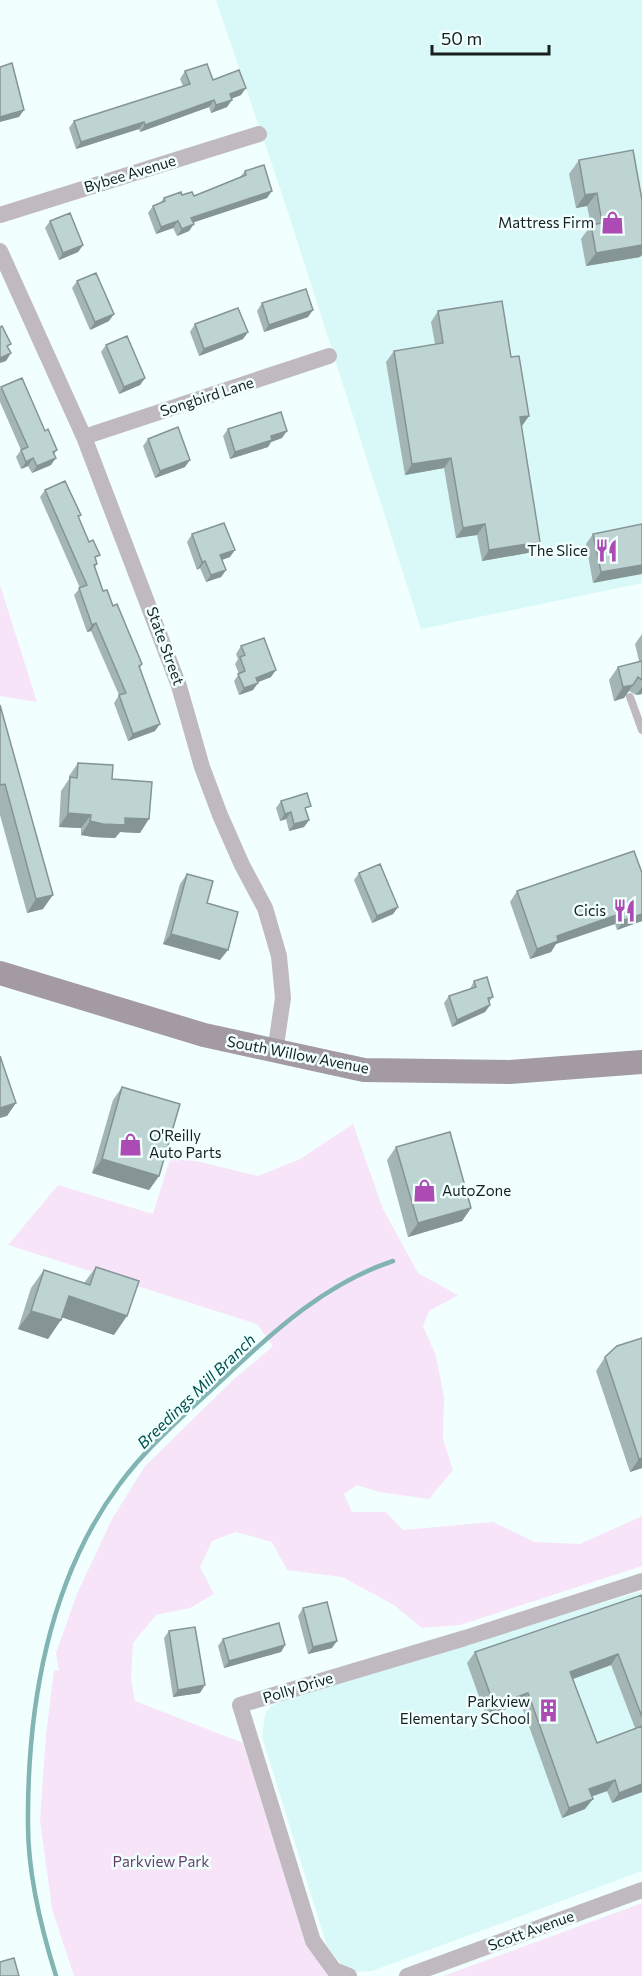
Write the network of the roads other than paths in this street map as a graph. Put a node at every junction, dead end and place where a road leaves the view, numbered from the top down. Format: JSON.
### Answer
{"nodes":[{"id":1,"x":259,"y":134,"type":"dead end"},
{"id":2,"x":0,"y":215,"type":"edge"},
{"id":3,"x":0,"y":250,"type":"edge"},
{"id":4,"x":329,"y":356,"type":"dead end"},
{"id":5,"x":84,"y":437,"type":"junction"},
{"id":6,"x":630,"y":697,"type":"edge"},
{"id":7,"x":642,"y":730,"type":"edge"},
{"id":8,"x":0,"y":973,"type":"edge"},
{"id":9,"x":275,"y":1052,"type":"junction"},
{"id":10,"x":642,"y":1062,"type":"edge"},
{"id":11,"x":642,"y":1581,"type":"edge"},
{"id":12,"x":642,"y":1890,"type":"edge"},
{"id":13,"x":415,"y":1974,"type":"edge"},
{"id":14,"x":349,"y":1976,"type":"edge"}],
"edges":[{"from":1,"to":2,"type":"street","name":"Bybee Avenue"},
{"from":3,"to":5,"type":"street","name":"State Street"},
{"from":4,"to":5,"type":"street","name":"Songbird Lane"},
{"from":5,"to":9,"type":"street","name":"State Street"},
{"from":6,"to":7,"type":"lane"},
{"from":8,"to":9,"type":"main road","name":"South Willow Avenue"},
{"from":9,"to":10,"type":"main road","name":"South Willow Avenue"},
{"from":11,"to":14,"type":"street","name":"Polly Drive"},
{"from":12,"to":13,"type":"street","name":"Scott Avenue"}]}
